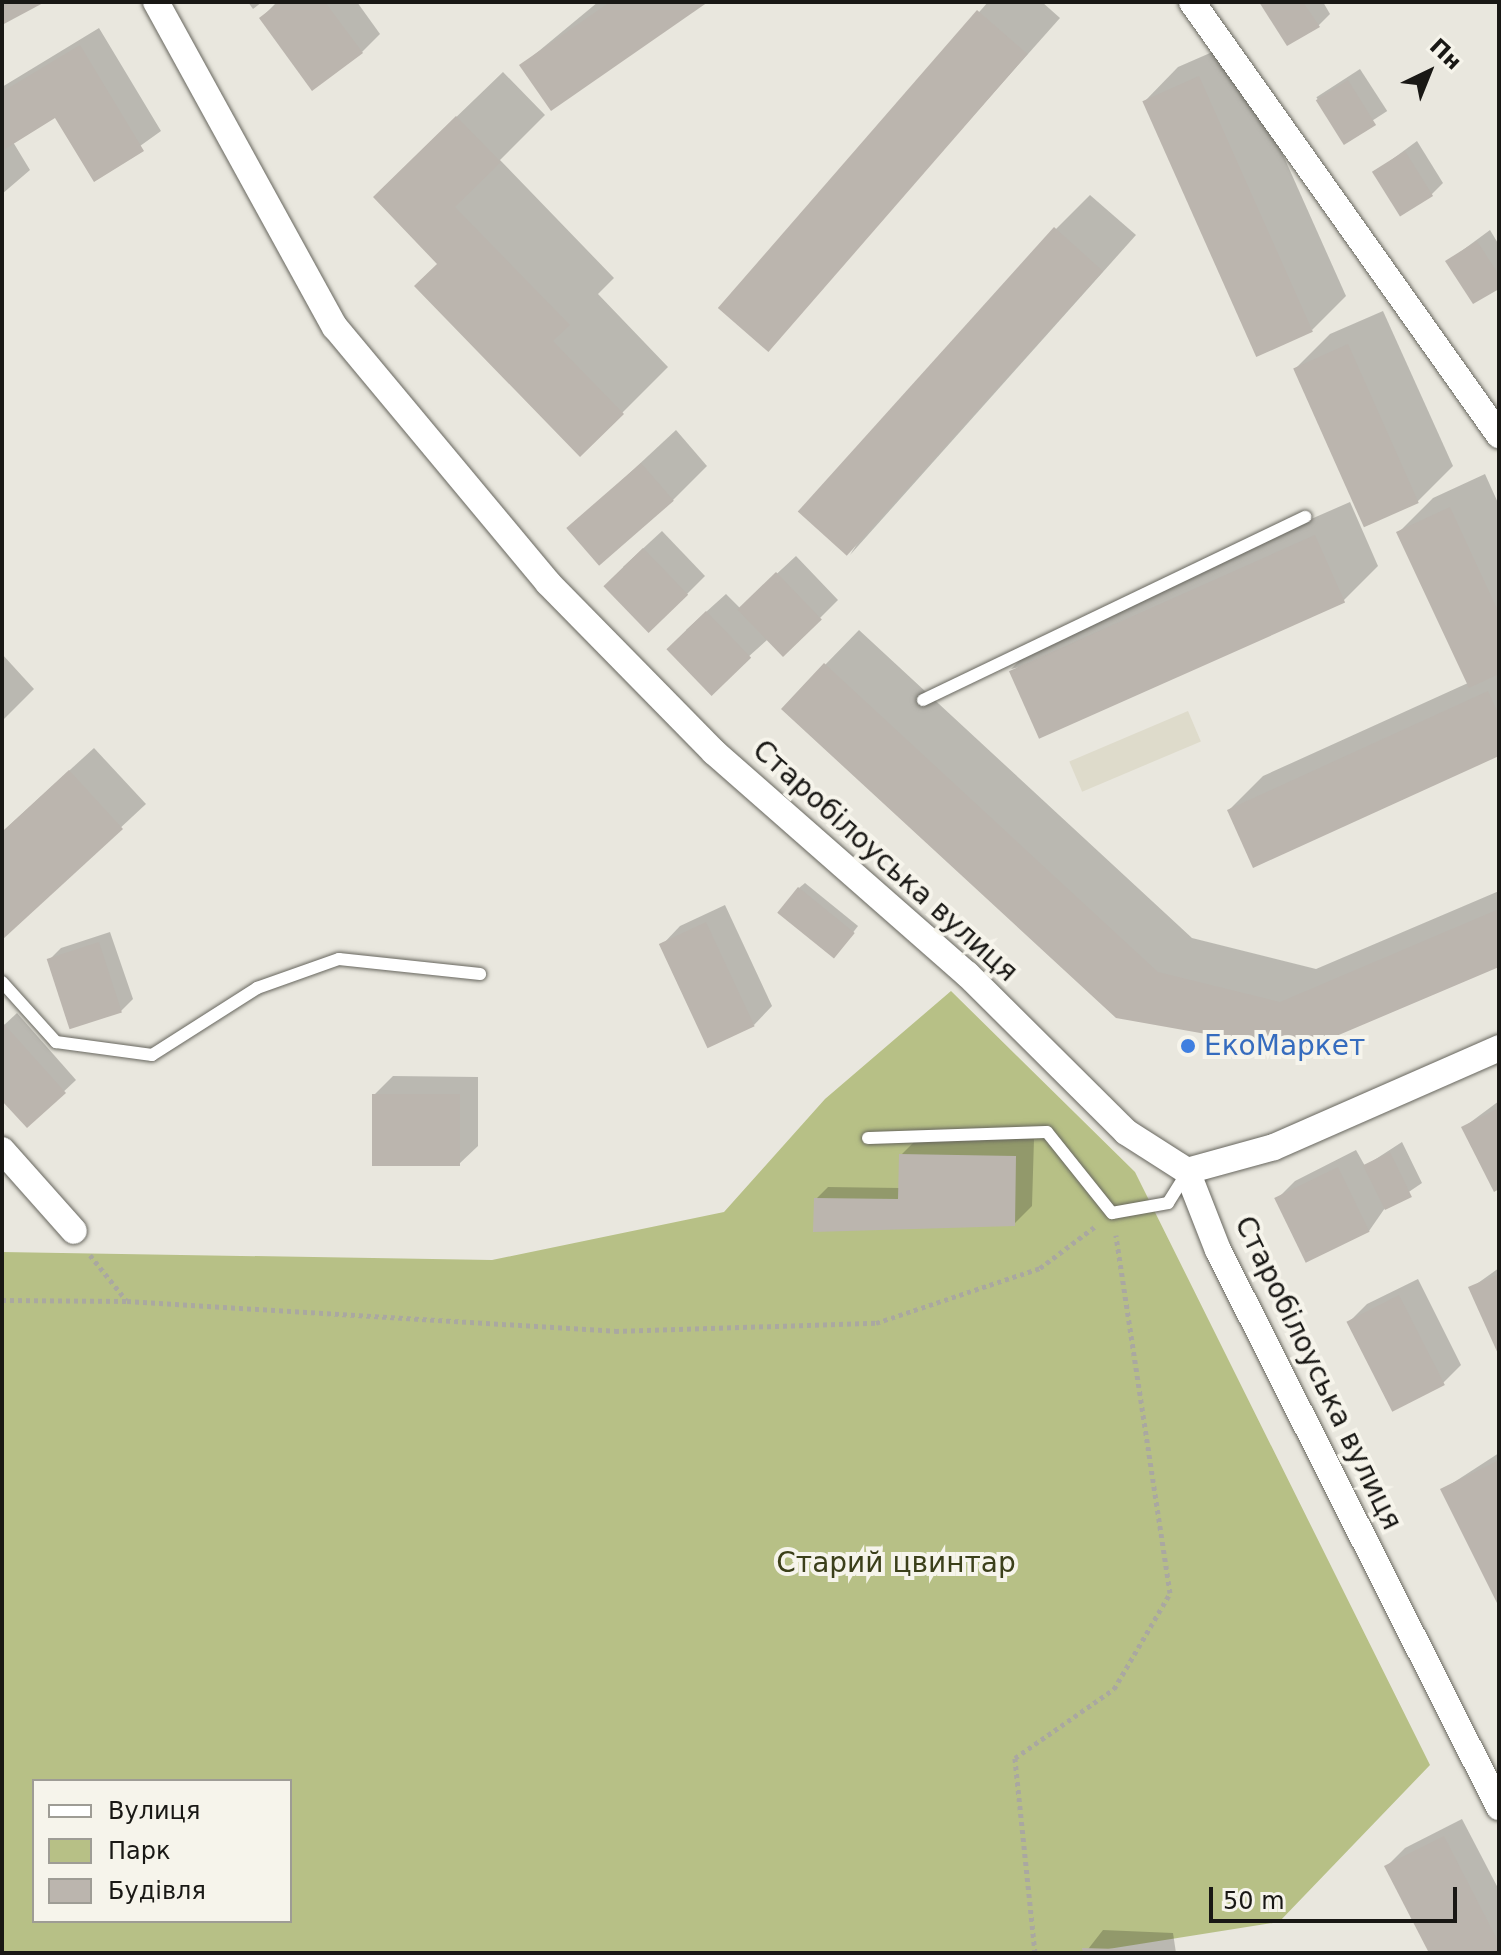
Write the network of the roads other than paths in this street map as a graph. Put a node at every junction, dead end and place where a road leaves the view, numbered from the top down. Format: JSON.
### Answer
{"nodes":[{"id":1,"x":156,"y":2,"type":"edge"},
{"id":2,"x":1192,"y":2,"type":"edge"},
{"id":3,"x":1499,"y":435,"type":"edge"},
{"id":4,"x":1305,"y":517,"type":"dead end"},
{"id":5,"x":923,"y":700,"type":"dead end"},
{"id":6,"x":480,"y":974,"type":"dead end"},
{"id":7,"x":2,"y":982,"type":"edge"},
{"id":8,"x":1499,"y":1048,"type":"edge"},
{"id":9,"x":868,"y":1138,"type":"dead end"},
{"id":10,"x":2,"y":1150,"type":"edge"},
{"id":11,"x":1187,"y":1171,"type":"junction"},
{"id":12,"x":74,"y":1231,"type":"road end"},
{"id":13,"x":1499,"y":1807,"type":"edge"}],
"edges":[{"from":1,"to":11,"type":"street","name":"Старобілоуська вулиця"},
{"from":2,"to":3,"type":"street"},
{"from":4,"to":5,"type":"lane"},
{"from":6,"to":7,"type":"lane"},
{"from":8,"to":11,"type":"street"},
{"from":9,"to":11,"type":"lane"},
{"from":10,"to":12,"type":"street"},
{"from":11,"to":13,"type":"street","name":"Старобілоуська вулиця"}]}
